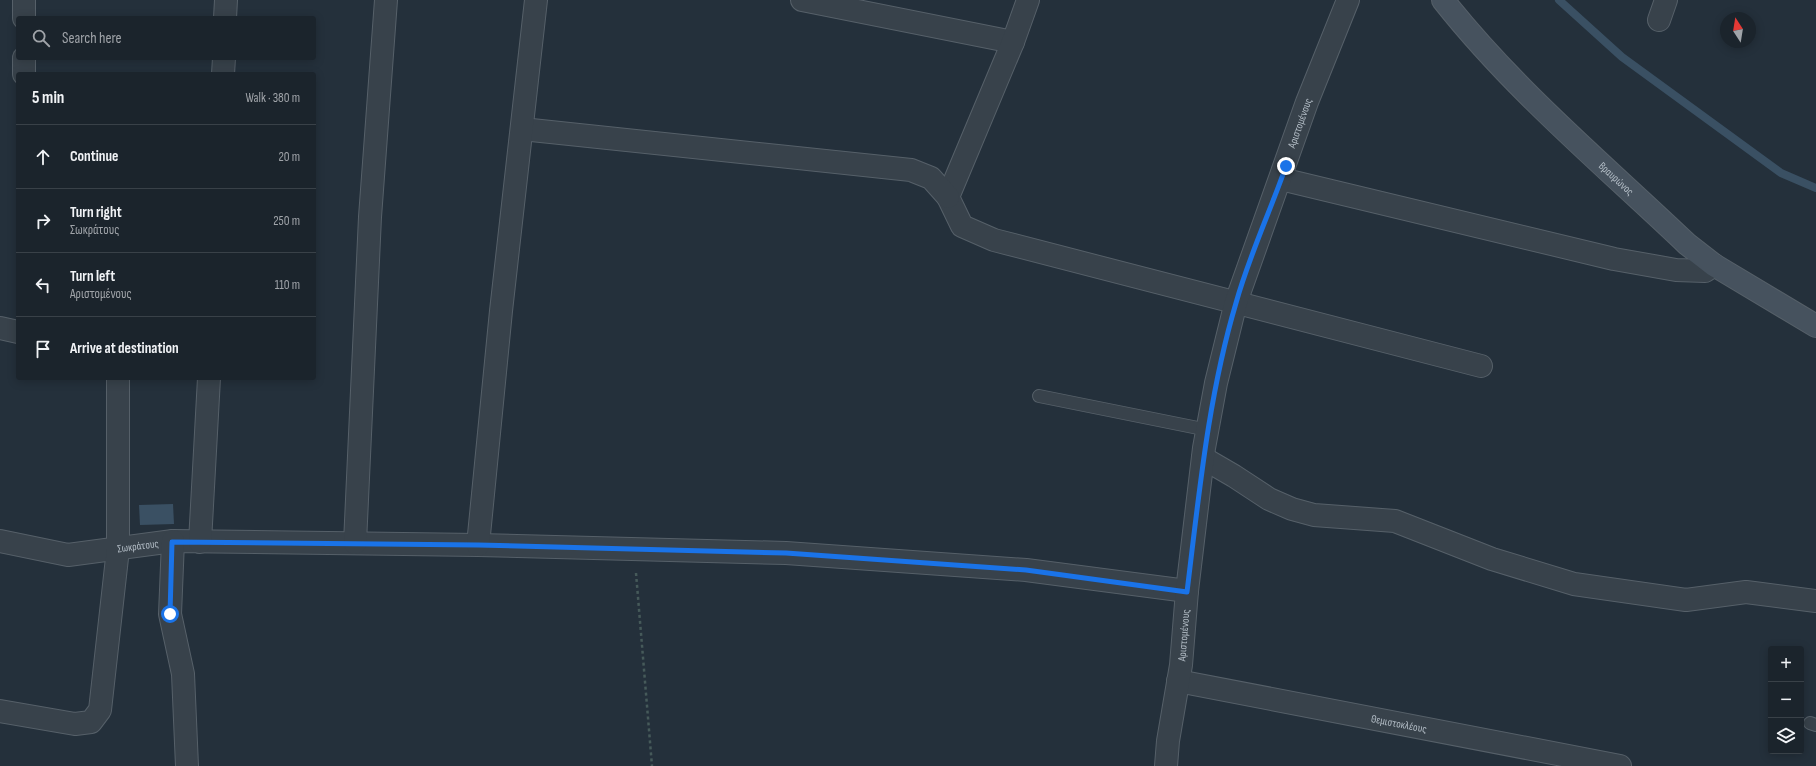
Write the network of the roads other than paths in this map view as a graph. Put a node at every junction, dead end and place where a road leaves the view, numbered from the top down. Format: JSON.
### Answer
{"nodes":[{"id":1,"x":24,"y":0,"type":"edge"},
{"id":2,"x":226,"y":0,"type":"edge"},
{"id":3,"x":386,"y":0,"type":"edge"},
{"id":4,"x":536,"y":0,"type":"edge"},
{"id":5,"x":802,"y":0,"type":"edge"},
{"id":6,"x":1028,"y":0,"type":"edge"},
{"id":7,"x":1348,"y":0,"type":"edge"},
{"id":8,"x":1443,"y":0,"type":"edge"},
{"id":9,"x":24,"y":16,"type":"edge"},
{"id":10,"x":225,"y":16,"type":"edge"},
{"id":11,"x":1013,"y":42,"type":"junction"},
{"id":12,"x":24,"y":60,"type":"edge"},
{"id":13,"x":224,"y":60,"type":"edge"},
{"id":14,"x":24,"y":72,"type":"edge"},
{"id":15,"x":223,"y":72,"type":"edge"},
{"id":16,"x":522,"y":129,"type":"junction"},
{"id":17,"x":1281,"y":179,"type":"junction"},
{"id":18,"x":948,"y":197,"type":"junction"},
{"id":19,"x":1714,"y":265,"type":"junction"},
{"id":20,"x":1236,"y":302,"type":"junction"},
{"id":21,"x":1816,"y":326,"type":"edge"},
{"id":22,"x":0,"y":328,"type":"edge"},
{"id":23,"x":16,"y":332,"type":"edge"},
{"id":24,"x":1481,"y":366,"type":"dead end"},
{"id":25,"x":118,"y":380,"type":"edge"},
{"id":26,"x":209,"y":380,"type":"edge"},
{"id":27,"x":1039,"y":396,"type":"dead end"},
{"id":28,"x":1208,"y":430,"type":"junction"},
{"id":29,"x":1203,"y":458,"type":"junction"},
{"id":30,"x":0,"y":541,"type":"edge"},
{"id":31,"x":172,"y":542,"type":"junction"},
{"id":32,"x":200,"y":542,"type":"junction"},
{"id":33,"x":355,"y":543,"type":"junction"},
{"id":34,"x":478,"y":545,"type":"junction"},
{"id":35,"x":118,"y":549,"type":"junction"},
{"id":36,"x":1187,"y":592,"type":"junction"},
{"id":37,"x":1816,"y":601,"type":"edge"},
{"id":38,"x":1178,"y":681,"type":"junction"},
{"id":39,"x":0,"y":711,"type":"edge"},
{"id":40,"x":187,"y":766,"type":"edge"},
{"id":41,"x":1166,"y":766,"type":"edge"},
{"id":42,"x":1620,"y":766,"type":"edge"}],
"edges":[{"from":1,"to":9,"type":"street"},
{"from":2,"to":10,"type":"street"},
{"from":3,"to":33,"type":"street"},
{"from":4,"to":16,"type":"street"},
{"from":5,"to":11,"type":"street"},
{"from":6,"to":11,"type":"street"},
{"from":7,"to":17,"type":"street","name":"Αριστομένους"},
{"from":8,"to":19,"type":"main road","name":"Βραυρώνος"},
{"from":11,"to":18,"type":"street"},
{"from":12,"to":14,"type":"street"},
{"from":13,"to":15,"type":"street"},
{"from":16,"to":18,"type":"street"},
{"from":16,"to":34,"type":"street"},
{"from":17,"to":19,"type":"street"},
{"from":17,"to":20,"type":"street","name":"Αριστομένους"},
{"from":18,"to":20,"type":"street"},
{"from":19,"to":21,"type":"main road","name":"Βραυρώνος"},
{"from":20,"to":24,"type":"street"},
{"from":20,"to":28,"type":"street","name":"Αριστομένους"},
{"from":22,"to":23,"type":"street"},
{"from":25,"to":35,"type":"street"},
{"from":26,"to":32,"type":"street"},
{"from":27,"to":28,"type":"lane"},
{"from":28,"to":29,"type":"street","name":"Αριστομένους"},
{"from":29,"to":36,"type":"street","name":"Αριστομένους"},
{"from":29,"to":37,"type":"street"},
{"from":30,"to":35,"type":"street","name":"Σωκράτους"},
{"from":31,"to":32,"type":"street","name":"Σωκράτους"},
{"from":31,"to":35,"type":"street","name":"Σωκράτους"},
{"from":31,"to":40,"type":"street"},
{"from":32,"to":33,"type":"street","name":"Σωκράτους"},
{"from":33,"to":34,"type":"street","name":"Σωκράτους"},
{"from":34,"to":36,"type":"street","name":"Σωκράτους"},
{"from":35,"to":39,"type":"street"},
{"from":36,"to":38,"type":"street","name":"Αριστομένους"},
{"from":38,"to":41,"type":"street","name":"Αριστομένους"},
{"from":38,"to":42,"type":"street","name":"Θεμιστοκλέους"}]}
